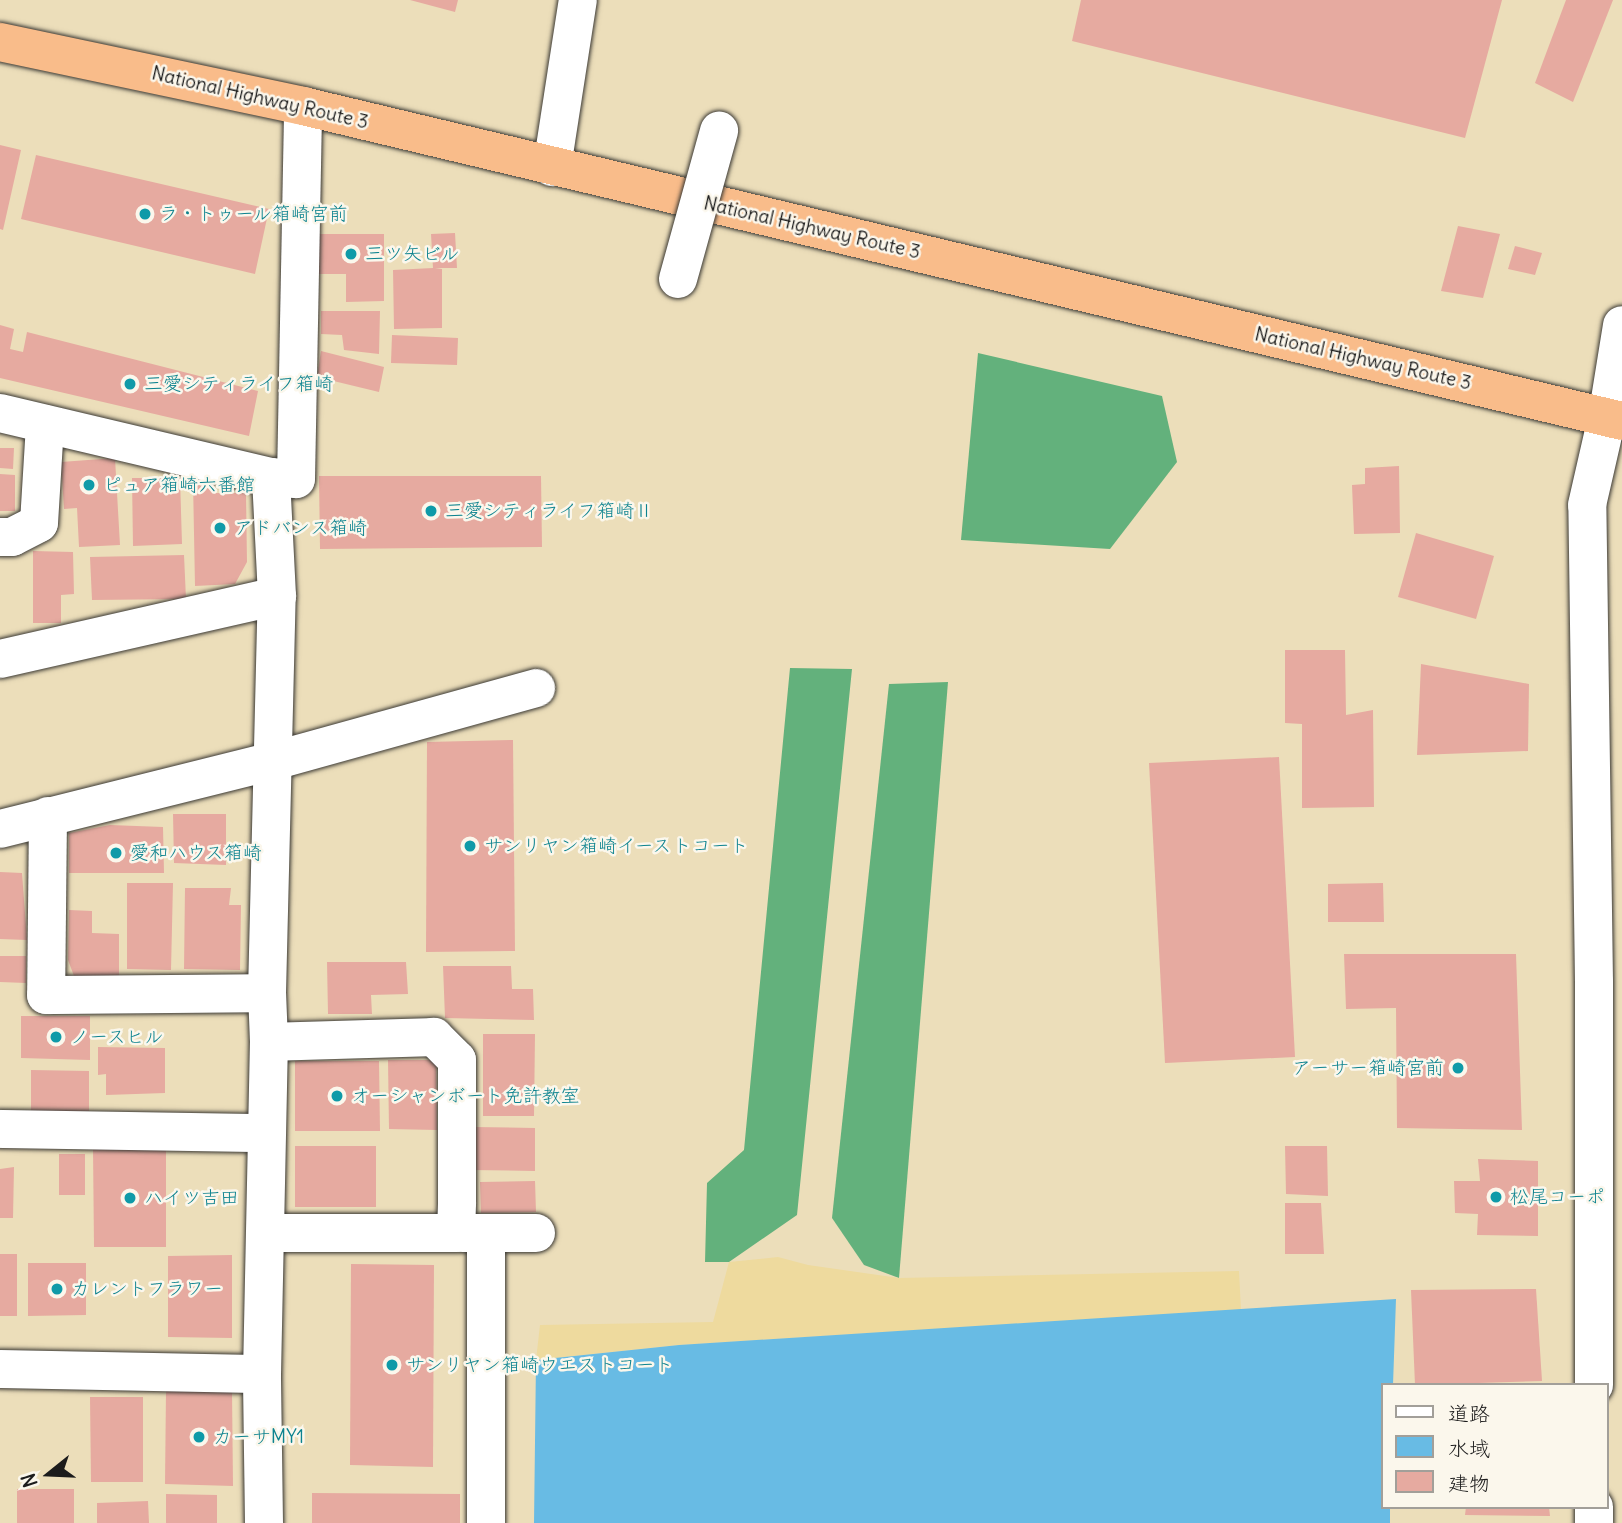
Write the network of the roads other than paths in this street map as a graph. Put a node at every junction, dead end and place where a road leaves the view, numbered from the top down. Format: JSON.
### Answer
{"nodes":[{"id":1,"x":578,"y":0,"type":"edge"},
{"id":2,"x":0,"y":42,"type":"edge"},
{"id":3,"x":303,"y":106,"type":"junction"},
{"id":4,"x":719,"y":131,"type":"dead end"},
{"id":5,"x":552,"y":167,"type":"junction"},
{"id":6,"x":678,"y":279,"type":"dead end"},
{"id":7,"x":1622,"y":326,"type":"edge"},
{"id":8,"x":0,"y":413,"type":"edge"},
{"id":9,"x":1615,"y":419,"type":"edge"},
{"id":10,"x":45,"y":424,"type":"junction"},
{"id":11,"x":1622,"y":472,"type":"edge"},
{"id":12,"x":271,"y":477,"type":"junction"},
{"id":13,"x":0,"y":537,"type":"edge"},
{"id":14,"x":277,"y":596,"type":"junction"},
{"id":15,"x":0,"y":659,"type":"edge"},
{"id":16,"x":536,"y":688,"type":"dead end"},
{"id":17,"x":273,"y":761,"type":"junction"},
{"id":18,"x":48,"y":816,"type":"junction"},
{"id":19,"x":0,"y":829,"type":"edge"},
{"id":20,"x":267,"y":993,"type":"junction"},
{"id":21,"x":269,"y":1042,"type":"junction"},
{"id":22,"x":0,"y":1129,"type":"edge"},
{"id":23,"x":267,"y":1133,"type":"junction"},
{"id":24,"x":265,"y":1233,"type":"junction"},
{"id":25,"x":536,"y":1233,"type":"dead end"},
{"id":26,"x":471,"y":1234,"type":"junction"},
{"id":27,"x":0,"y":1369,"type":"edge"},
{"id":28,"x":262,"y":1374,"type":"junction"},
{"id":29,"x":1594,"y":1383,"type":"edge"},
{"id":30,"x":264,"y":1523,"type":"edge"},
{"id":31,"x":485,"y":1523,"type":"edge"}],
"edges":[{"from":1,"to":5,"type":"street"},
{"from":2,"to":3,"type":"highway","name":"National Highway Route 3"},
{"from":3,"to":5,"type":"highway","name":"National Highway Route 3"},
{"from":3,"to":12,"type":"street"},
{"from":4,"to":6,"type":"street","bridge":true},
{"from":5,"to":9,"type":"highway","name":"National Highway Route 3"},
{"from":7,"to":9,"type":"street"},
{"from":8,"to":10,"type":"street"},
{"from":9,"to":11,"type":"street"},
{"from":9,"to":29,"type":"street"},
{"from":10,"to":12,"type":"street"},
{"from":10,"to":13,"type":"street"},
{"from":12,"to":14,"type":"street"},
{"from":14,"to":15,"type":"street"},
{"from":14,"to":17,"type":"street"},
{"from":16,"to":17,"type":"street"},
{"from":17,"to":18,"type":"street"},
{"from":17,"to":20,"type":"street"},
{"from":18,"to":19,"type":"street"},
{"from":18,"to":20,"type":"street"},
{"from":20,"to":21,"type":"street"},
{"from":21,"to":23,"type":"street"},
{"from":21,"to":26,"type":"street"},
{"from":22,"to":23,"type":"street"},
{"from":23,"to":24,"type":"street"},
{"from":24,"to":26,"type":"street"},
{"from":24,"to":28,"type":"street"},
{"from":25,"to":26,"type":"street"},
{"from":26,"to":31,"type":"street"},
{"from":27,"to":28,"type":"street"},
{"from":28,"to":30,"type":"street"}]}
